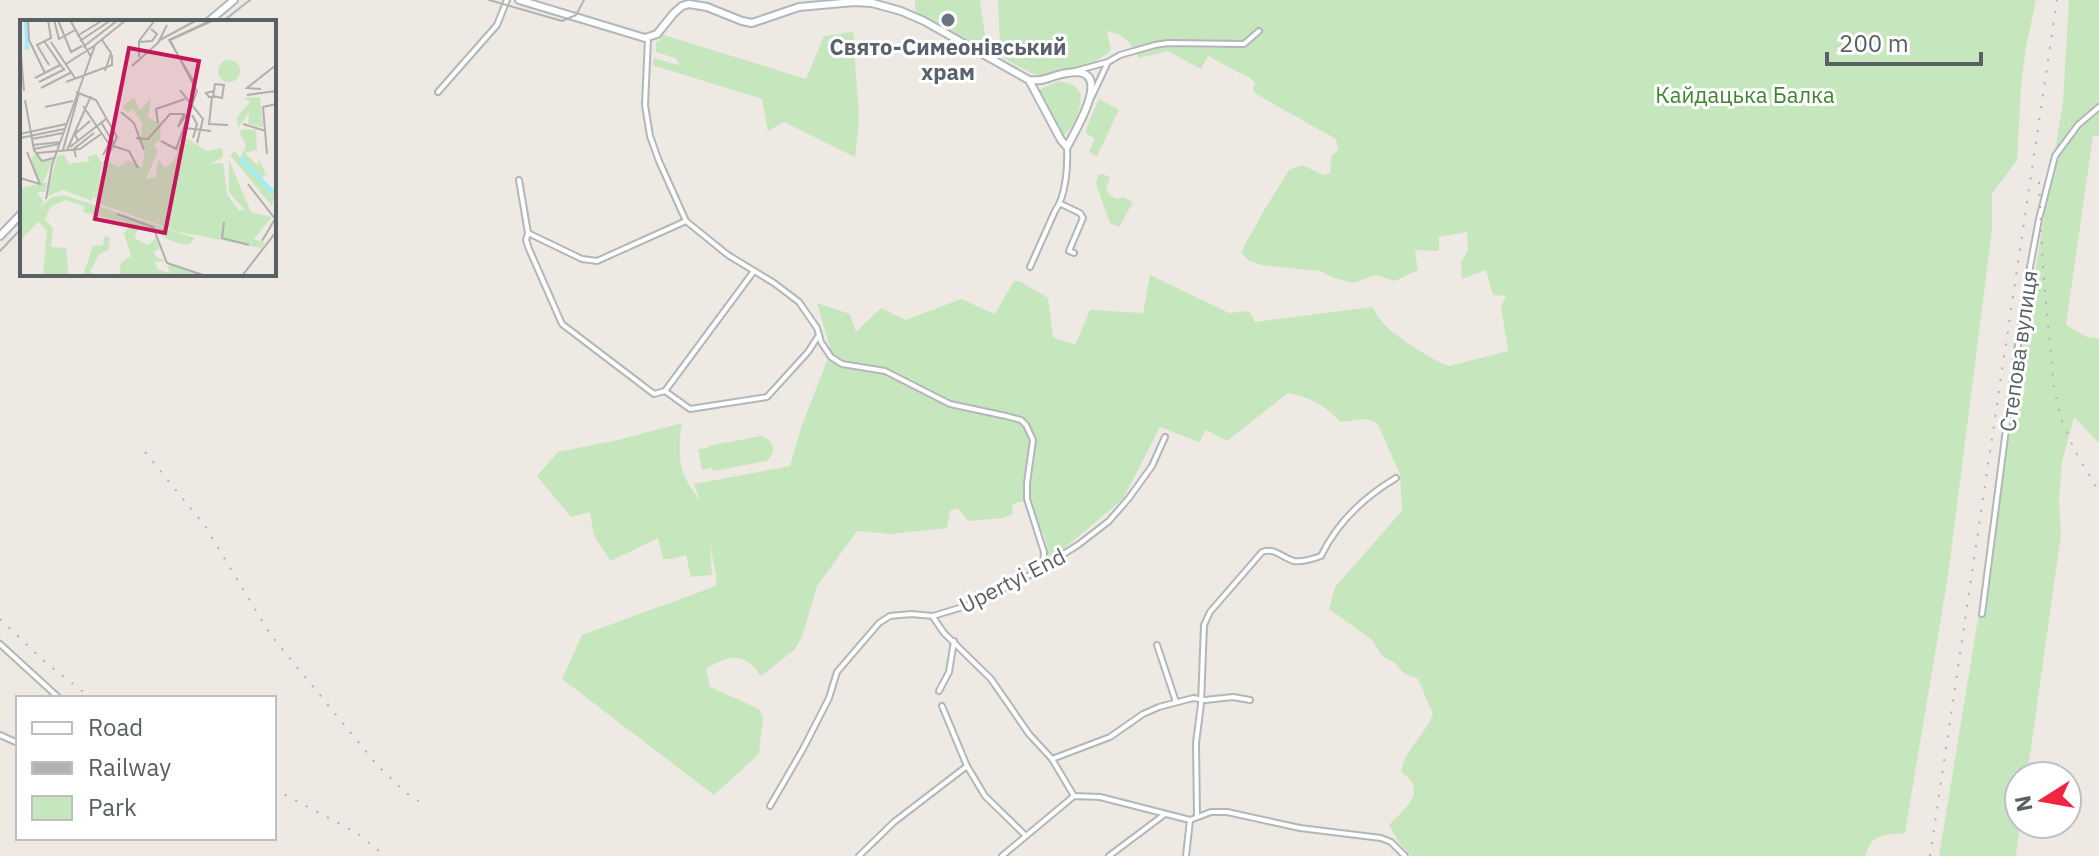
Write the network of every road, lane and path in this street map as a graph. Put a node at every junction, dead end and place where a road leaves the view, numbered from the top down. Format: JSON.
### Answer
{"nodes":[{"id":1,"x":234,"y":0,"type":"edge"},
{"id":2,"x":507,"y":0,"type":"edge"},
{"id":3,"x":519,"y":0,"type":"edge"},
{"id":4,"x":688,"y":2,"type":"edge"},
{"id":5,"x":817,"y":2,"type":"edge"},
{"id":6,"x":882,"y":2,"type":"edge"},
{"id":7,"x":210,"y":20,"type":"edge"},
{"id":8,"x":1259,"y":31,"type":"dead end"},
{"id":9,"x":648,"y":38,"type":"junction"},
{"id":10,"x":1108,"y":62,"type":"junction"},
{"id":11,"x":1067,"y":73,"type":"junction"},
{"id":12,"x":1029,"y":80,"type":"junction"},
{"id":13,"x":438,"y":92,"type":"dead end"},
{"id":14,"x":1092,"y":96,"type":"junction"},
{"id":15,"x":2099,"y":107,"type":"edge"},
{"id":16,"x":1067,"y":147,"type":"junction"},
{"id":17,"x":519,"y":180,"type":"dead end"},
{"id":18,"x":1061,"y":204,"type":"junction"},
{"id":19,"x":20,"y":215,"type":"edge"},
{"id":20,"x":686,"y":221,"type":"junction"},
{"id":21,"x":528,"y":233,"type":"junction"},
{"id":22,"x":0,"y":236,"type":"edge"},
{"id":23,"x":1074,"y":253,"type":"dead end"},
{"id":24,"x":1030,"y":267,"type":"dead end"},
{"id":25,"x":754,"y":271,"type":"junction"},
{"id":26,"x":819,"y":335,"type":"junction"},
{"id":27,"x":665,"y":391,"type":"junction"},
{"id":28,"x":1165,"y":437,"type":"dead end"},
{"id":29,"x":1396,"y":478,"type":"dead end"},
{"id":30,"x":1043,"y":565,"type":"junction"},
{"id":31,"x":1982,"y":614,"type":"dead end"},
{"id":32,"x":933,"y":616,"type":"junction"},
{"id":33,"x":954,"y":641,"type":"junction"},
{"id":34,"x":0,"y":644,"type":"edge"},
{"id":35,"x":1157,"y":645,"type":"dead end"},
{"id":36,"x":939,"y":691,"type":"dead end"},
{"id":37,"x":57,"y":696,"type":"edge"},
{"id":38,"x":1200,"y":699,"type":"junction"},
{"id":39,"x":1250,"y":700,"type":"dead end"},
{"id":40,"x":1176,"y":702,"type":"junction"},
{"id":41,"x":942,"y":706,"type":"dead end"},
{"id":42,"x":1052,"y":759,"type":"junction"},
{"id":43,"x":967,"y":766,"type":"junction"},
{"id":44,"x":1074,"y":796,"type":"junction"},
{"id":45,"x":770,"y":806,"type":"dead end"},
{"id":46,"x":1166,"y":814,"type":"junction"},
{"id":47,"x":1197,"y":816,"type":"junction"},
{"id":48,"x":1190,"y":820,"type":"junction"},
{"id":49,"x":1026,"y":836,"type":"junction"},
{"id":50,"x":859,"y":856,"type":"edge"},
{"id":51,"x":1002,"y":856,"type":"edge"},
{"id":52,"x":1109,"y":856,"type":"edge"},
{"id":53,"x":1186,"y":856,"type":"edge"},
{"id":54,"x":1405,"y":856,"type":"edge"}],
"edges":[{"from":1,"to":7,"type":"street"},
{"from":2,"to":13,"type":"street"},
{"from":3,"to":9,"type":"street"},
{"from":4,"to":5,"type":"street"},
{"from":4,"to":9,"type":"street"},
{"from":5,"to":6,"type":"street"},
{"from":6,"to":12,"type":"street"},
{"from":8,"to":10,"type":"street"},
{"from":9,"to":20,"type":"street"},
{"from":10,"to":11,"type":"street"},
{"from":10,"to":14,"type":"street"},
{"from":11,"to":12,"type":"street"},
{"from":11,"to":14,"type":"street"},
{"from":12,"to":16,"type":"street"},
{"from":14,"to":16,"type":"street"},
{"from":15,"to":31,"type":"street","name":"Степова вулиця"},
{"from":16,"to":18,"type":"street"},
{"from":17,"to":21,"type":"street"},
{"from":18,"to":23,"type":"street"},
{"from":18,"to":24,"type":"street"},
{"from":19,"to":22,"type":"street"},
{"from":20,"to":21,"type":"street"},
{"from":20,"to":25,"type":"street"},
{"from":21,"to":27,"type":"street"},
{"from":25,"to":26,"type":"street"},
{"from":25,"to":27,"type":"street"},
{"from":26,"to":27,"type":"street"},
{"from":26,"to":30,"type":"street"},
{"from":28,"to":30,"type":"street","name":"Upertyi End"},
{"from":29,"to":38,"type":"street"},
{"from":30,"to":32,"type":"street","name":"Upertyi End"},
{"from":32,"to":33,"type":"street"},
{"from":32,"to":45,"type":"street","name":"Upertyi End"},
{"from":33,"to":36,"type":"street"},
{"from":33,"to":42,"type":"street"},
{"from":34,"to":37,"type":"street"},
{"from":35,"to":40,"type":"street"},
{"from":38,"to":39,"type":"street"},
{"from":38,"to":40,"type":"street"},
{"from":38,"to":47,"type":"street"},
{"from":40,"to":42,"type":"street"},
{"from":41,"to":43,"type":"street"},
{"from":42,"to":44,"type":"street"},
{"from":43,"to":49,"type":"street"},
{"from":43,"to":50,"type":"street"},
{"from":44,"to":46,"type":"street"},
{"from":44,"to":49,"type":"street"},
{"from":46,"to":48,"type":"street"},
{"from":46,"to":52,"type":"street"},
{"from":47,"to":48,"type":"street"},
{"from":47,"to":54,"type":"street"},
{"from":48,"to":53,"type":"street"},
{"from":49,"to":51,"type":"street"}]}
